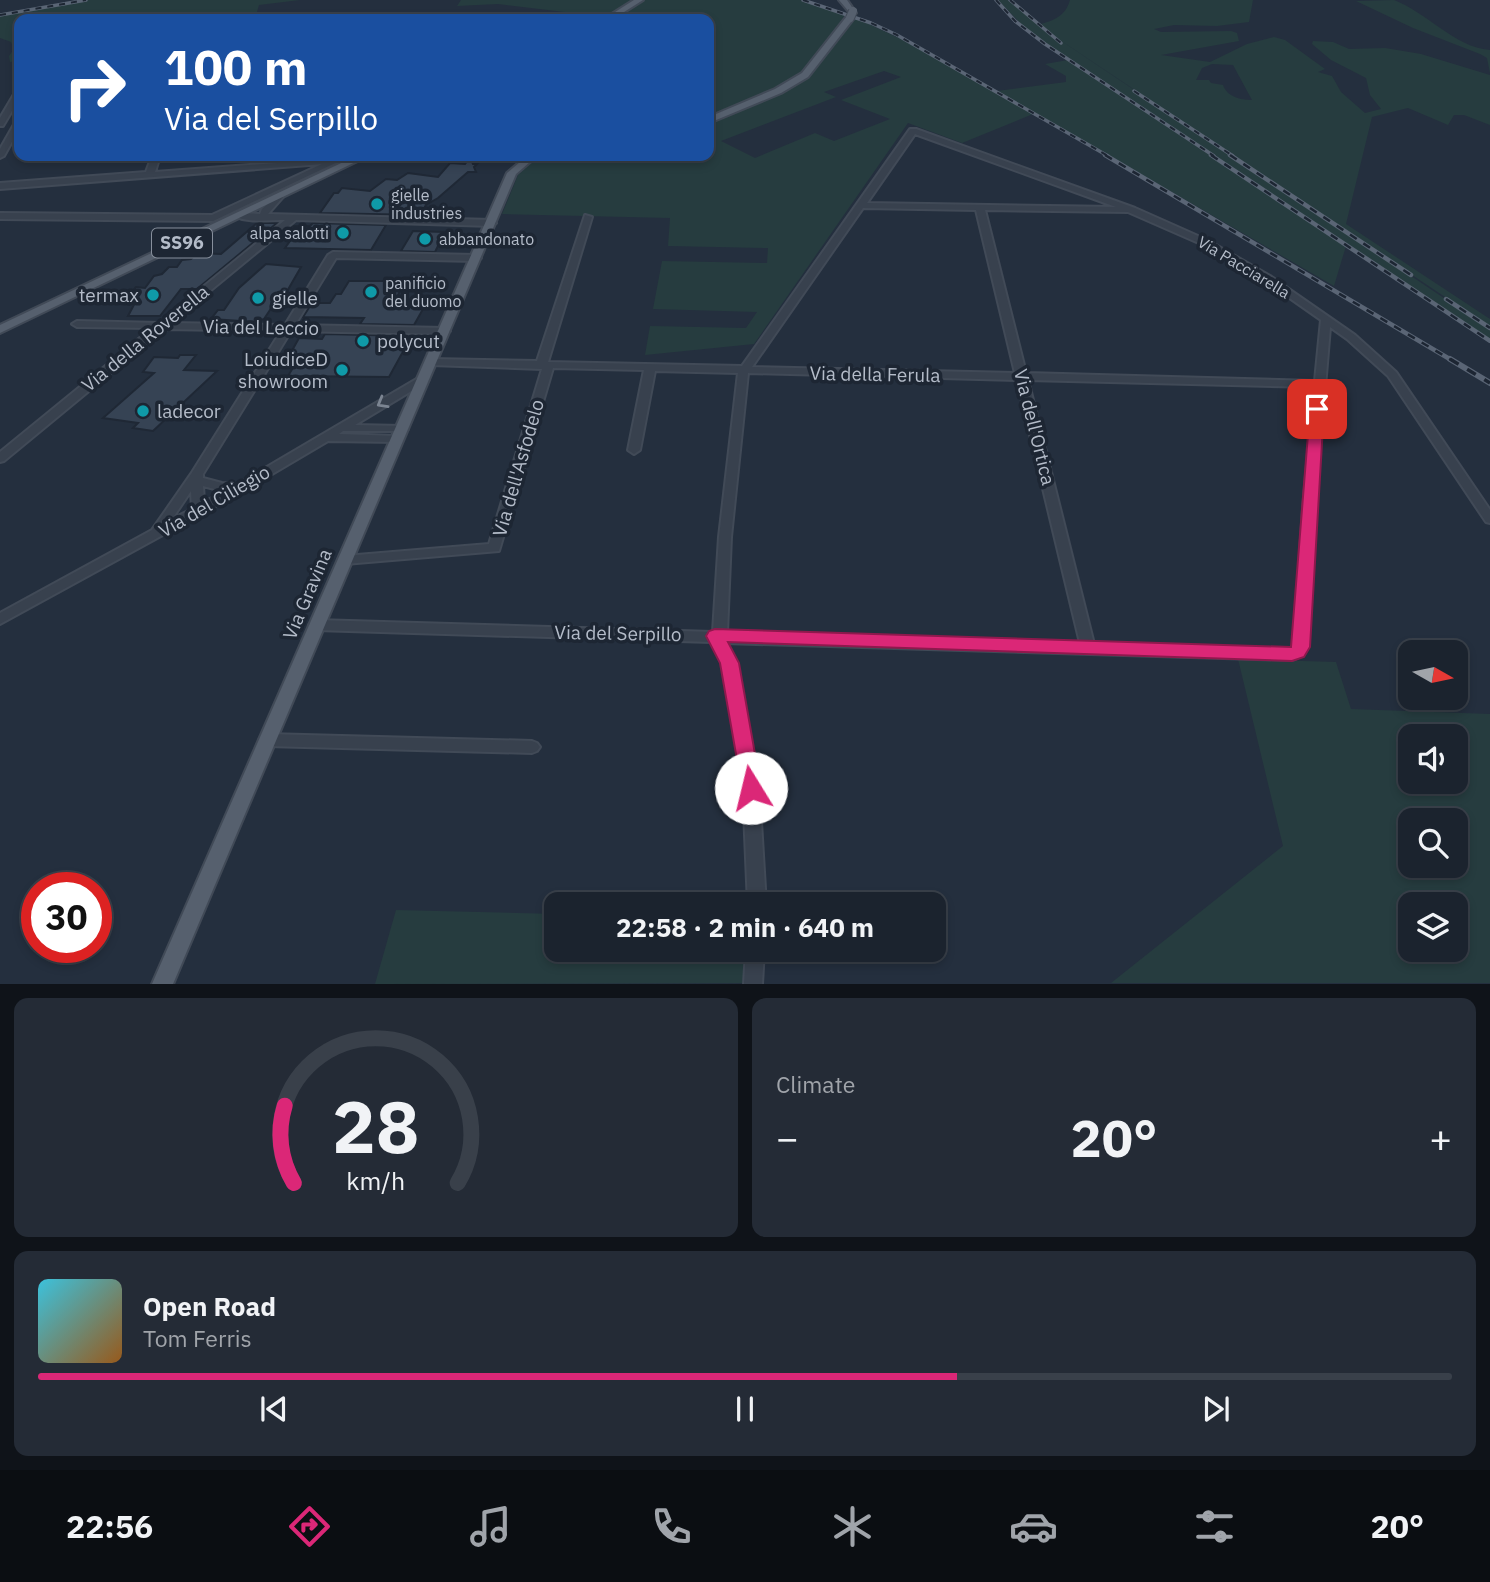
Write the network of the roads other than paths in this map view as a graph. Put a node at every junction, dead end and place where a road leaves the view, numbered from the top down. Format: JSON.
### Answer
{"nodes":[{"id":1,"x":639,"y":0,"type":"edge"},
{"id":2,"x":843,"y":0,"type":"edge"},
{"id":3,"x":616,"y":14,"type":"edge"},
{"id":4,"x":14,"y":101,"type":"edge"},
{"id":5,"x":714,"y":118,"type":"edge"},
{"id":6,"x":0,"y":124,"type":"edge"},
{"id":7,"x":14,"y":132,"type":"edge"},
{"id":8,"x":0,"y":156,"type":"edge"},
{"id":9,"x":154,"y":161,"type":"edge"},
{"id":10,"x":283,"y":161,"type":"edge"},
{"id":11,"x":336,"y":161,"type":"edge"},
{"id":12,"x":353,"y":161,"type":"edge"},
{"id":13,"x":526,"y":161,"type":"edge"},
{"id":14,"x":150,"y":174,"type":"junction"},
{"id":15,"x":0,"y":186,"type":"edge"},
{"id":16,"x":859,"y":205,"type":"junction"},
{"id":17,"x":980,"y":208,"type":"junction"},
{"id":18,"x":261,"y":209,"type":"junction"},
{"id":19,"x":1132,"y":210,"type":"junction"},
{"id":20,"x":0,"y":216,"type":"edge"},
{"id":21,"x":588,"y":218,"type":"dead end"},
{"id":22,"x":292,"y":219,"type":"junction"},
{"id":23,"x":492,"y":223,"type":"junction"},
{"id":24,"x":333,"y":255,"type":"joint"},
{"id":25,"x":476,"y":258,"type":"junction"},
{"id":26,"x":1326,"y":319,"type":"junction"},
{"id":27,"x":77,"y":324,"type":"dead end"},
{"id":28,"x":160,"y":326,"type":"junction"},
{"id":29,"x":287,"y":328,"type":"junction"},
{"id":30,"x":0,"y":329,"type":"edge"},
{"id":31,"x":445,"y":331,"type":"junction"},
{"id":32,"x":431,"y":362,"type":"junction"},
{"id":33,"x":544,"y":366,"type":"junction"},
{"id":34,"x":650,"y":369,"type":"junction"},
{"id":35,"x":743,"y":372,"type":"junction"},
{"id":36,"x":1023,"y":376,"type":"junction"},
{"id":37,"x":424,"y":379,"type":"junction"},
{"id":38,"x":1319,"y":384,"type":"junction"},
{"id":39,"x":340,"y":428,"type":"junction"},
{"id":40,"x":400,"y":434,"type":"junction"},
{"id":41,"x":325,"y":437,"type":"junction"},
{"id":42,"x":634,"y":450,"type":"dead end"},
{"id":43,"x":0,"y":458,"type":"edge"},
{"id":44,"x":197,"y":477,"type":"junction"},
{"id":45,"x":241,"y":487,"type":"junction"},
{"id":46,"x":198,"y":510,"type":"junction"},
{"id":47,"x":1490,"y":519,"type":"edge"},
{"id":48,"x":155,"y":534,"type":"junction"},
{"id":49,"x":345,"y":560,"type":"junction"},
{"id":50,"x":0,"y":619,"type":"edge"},
{"id":51,"x":316,"y":625,"type":"junction"},
{"id":52,"x":718,"y":636,"type":"junction"},
{"id":53,"x":1088,"y":648,"type":"junction"},
{"id":54,"x":267,"y":740,"type":"junction"},
{"id":55,"x":532,"y":747,"type":"dead end"},
{"id":56,"x":756,"y":892,"type":"edge"},
{"id":57,"x":754,"y":962,"type":"edge"},
{"id":58,"x":162,"y":984,"type":"edge"},
{"id":59,"x":753,"y":984,"type":"edge"}],
"edges":[{"from":1,"to":3,"type":"main road"},
{"from":2,"to":5,"type":"main road"},
{"from":4,"to":6,"type":"street"},
{"from":7,"to":8,"type":"street"},
{"from":9,"to":14,"type":"street"},
{"from":10,"to":14,"type":"street"},
{"from":11,"to":18,"type":"street"},
{"from":12,"to":18,"type":"main road","number":"SS96"},
{"from":13,"to":23,"type":"main road","name":"Via Gravina"},
{"from":14,"to":15,"type":"street"},
{"from":16,"to":17,"type":"street"},
{"from":16,"to":19,"type":"street","name":"Via Pacciarella"},
{"from":16,"to":35,"type":"street"},
{"from":17,"to":19,"type":"street"},
{"from":17,"to":36,"type":"street","name":"Via dell'Ortica"},
{"from":18,"to":20,"type":"street"},
{"from":18,"to":22,"type":"street"},
{"from":18,"to":30,"type":"main road","number":"SS96"},
{"from":19,"to":26,"type":"street","name":"Via Pacciarella"},
{"from":21,"to":33,"type":"street","name":"Via dell'Asfodelo"},
{"from":22,"to":23,"type":"street"},
{"from":22,"to":28,"type":"street","name":"Via della Roverella"},
{"from":23,"to":25,"type":"main road","name":"Via Gravina"},
{"from":24,"to":25,"type":"street"},
{"from":24,"to":29,"type":"street"},
{"from":25,"to":31,"type":"main road","name":"Via Gravina"},
{"from":26,"to":38,"type":"street","name":"Via del Serpillo"},
{"from":26,"to":47,"type":"street","name":"Via Pacciarella"},
{"from":27,"to":28,"type":"street","name":"Via del Leccio"},
{"from":28,"to":29,"type":"street","name":"Via del Leccio"},
{"from":28,"to":43,"type":"street","name":"Via della Roverella"},
{"from":29,"to":31,"type":"street","name":"Via del Leccio"},
{"from":29,"to":44,"type":"street"},
{"from":31,"to":32,"type":"main road","name":"Via Gravina"},
{"from":32,"to":33,"type":"street","name":"Via della Ferula"},
{"from":32,"to":37,"type":"main road","name":"Via Gravina"},
{"from":33,"to":34,"type":"street","name":"Via della Ferula"},
{"from":33,"to":49,"type":"street","name":"Via dell'Asfodelo"},
{"from":34,"to":35,"type":"street","name":"Via della Ferula"},
{"from":34,"to":42,"type":"street"},
{"from":35,"to":36,"type":"street","name":"Via della Ferula"},
{"from":35,"to":52,"type":"street"},
{"from":36,"to":38,"type":"street","name":"Via della Ferula"},
{"from":36,"to":53,"type":"street","name":"Via dell'Ortica"},
{"from":37,"to":39,"type":"street","name":"Via del Ciliegio","one_way":true},
{"from":37,"to":40,"type":"main road","name":"Via Gravina"},
{"from":38,"to":53,"type":"street","name":"Via del Serpillo"},
{"from":39,"to":40,"type":"street"},
{"from":39,"to":41,"type":"street","name":"Via del Ciliegio"},
{"from":40,"to":41,"type":"street"},
{"from":40,"to":49,"type":"main road","name":"Via Gravina"},
{"from":41,"to":45,"type":"street","name":"Via del Ciliegio"},
{"from":44,"to":45,"type":"street"},
{"from":44,"to":46,"type":"street"},
{"from":44,"to":48,"type":"street"},
{"from":45,"to":46,"type":"street","name":"Via del Ciliegio"},
{"from":46,"to":48,"type":"street","name":"Via del Ciliegio"},
{"from":48,"to":50,"type":"street","name":"Via del Ciliegio"},
{"from":49,"to":51,"type":"main road","name":"Via Gravina"},
{"from":51,"to":52,"type":"street","name":"Via del Serpillo"},
{"from":51,"to":54,"type":"main road","name":"Via Gravina"},
{"from":52,"to":53,"type":"street","name":"Via del Serpillo"},
{"from":52,"to":56,"type":"street"},
{"from":54,"to":55,"type":"street"},
{"from":54,"to":58,"type":"main road","name":"Via Gravina"},
{"from":57,"to":59,"type":"street"}]}
